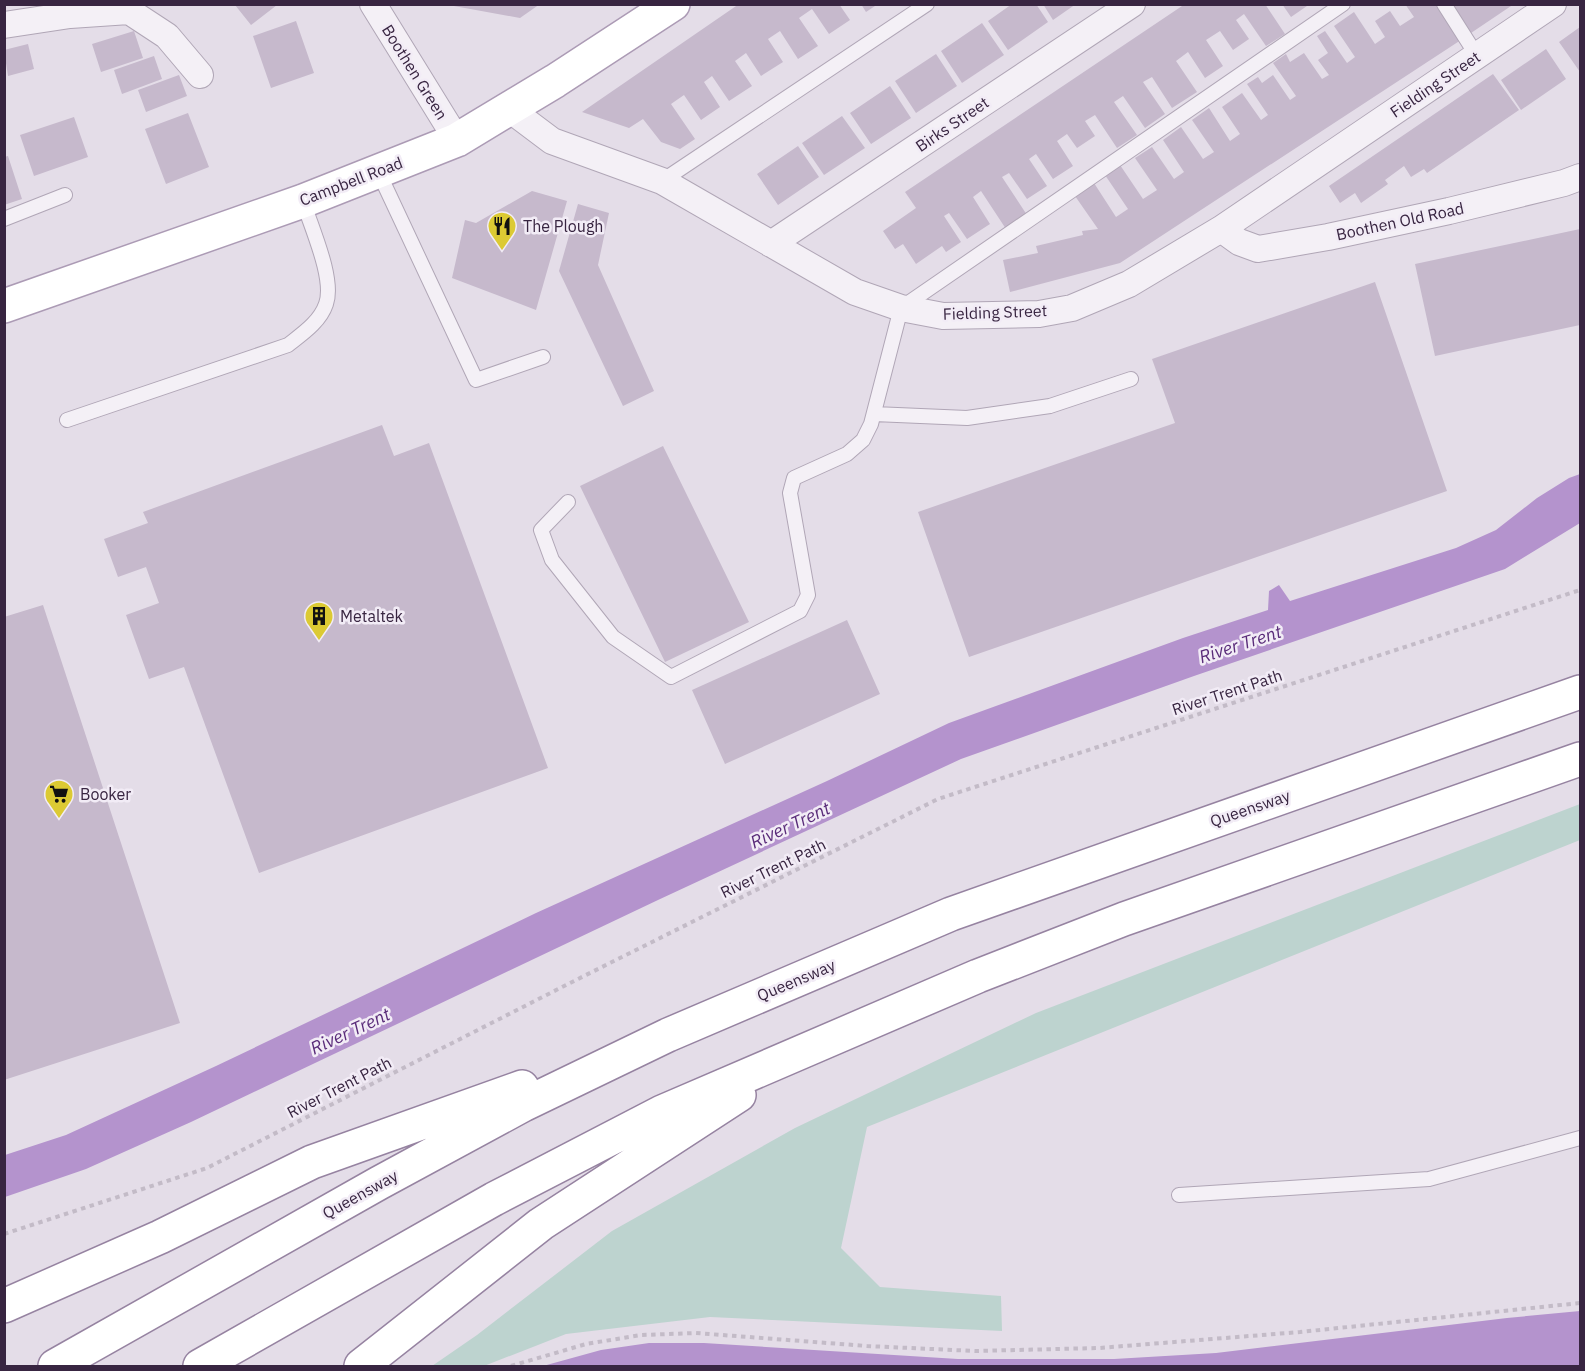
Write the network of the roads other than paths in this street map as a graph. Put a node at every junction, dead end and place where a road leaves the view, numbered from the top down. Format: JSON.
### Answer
{"nodes":[{"id":1,"x":373,"y":4,"type":"edge"},
{"id":2,"x":673,"y":4,"type":"edge"},
{"id":3,"x":927,"y":4,"type":"edge"},
{"id":4,"x":1132,"y":4,"type":"edge"},
{"id":5,"x":1342,"y":4,"type":"edge"},
{"id":6,"x":1444,"y":4,"type":"edge"},
{"id":7,"x":1553,"y":4,"type":"edge"},
{"id":8,"x":4,"y":25,"type":"edge"},
{"id":9,"x":1477,"y":56,"type":"junction"},
{"id":10,"x":200,"y":75,"type":"dead end"},
{"id":11,"x":508,"y":108,"type":"junction"},
{"id":12,"x":457,"y":140,"type":"junction"},
{"id":13,"x":378,"y":171,"type":"junction"},
{"id":14,"x":1581,"y":177,"type":"edge"},
{"id":15,"x":662,"y":181,"type":"junction"},
{"id":16,"x":65,"y":195,"type":"dead end"},
{"id":17,"x":303,"y":201,"type":"junction"},
{"id":18,"x":4,"y":219,"type":"edge"},
{"id":19,"x":1221,"y":229,"type":"junction"},
{"id":20,"x":771,"y":244,"type":"junction"},
{"id":21,"x":4,"y":306,"type":"edge"},
{"id":22,"x":901,"y":308,"type":"junction"},
{"id":23,"x":543,"y":357,"type":"dead end"},
{"id":24,"x":1131,"y":379,"type":"dead end"},
{"id":25,"x":874,"y":414,"type":"junction"},
{"id":26,"x":67,"y":420,"type":"dead end"},
{"id":27,"x":568,"y":502,"type":"dead end"},
{"id":28,"x":1581,"y":692,"type":"edge"},
{"id":29,"x":1581,"y":759,"type":"edge"},
{"id":30,"x":669,"y":1035,"type":"junction"},
{"id":31,"x":816,"y":1045,"type":"junction"},
{"id":32,"x":1581,"y":1138,"type":"edge"},
{"id":33,"x":1179,"y":1195,"type":"dead end"},
{"id":34,"x":4,"y":1306,"type":"edge"},
{"id":35,"x":55,"y":1366,"type":"edge"},
{"id":36,"x":200,"y":1366,"type":"edge"},
{"id":37,"x":361,"y":1366,"type":"edge"}],
"edges":[{"from":1,"to":12,"type":"street","name":"Boothen Green"},
{"from":2,"to":11,"type":"main road","name":"Campbell Road"},
{"from":3,"to":15,"type":"lane"},
{"from":4,"to":20,"type":"street","name":"Birks Street"},
{"from":5,"to":22,"type":"lane"},
{"from":6,"to":9,"type":"lane"},
{"from":7,"to":9,"type":"street","name":"Fielding Street"},
{"from":8,"to":10,"type":"street"},
{"from":9,"to":19,"type":"street","name":"Fielding Street"},
{"from":11,"to":12,"type":"main road","name":"Campbell Road"},
{"from":11,"to":15,"type":"street","name":"Fielding Street"},
{"from":12,"to":13,"type":"main road","name":"Campbell Road"},
{"from":13,"to":17,"type":"main road","name":"Campbell Road"},
{"from":13,"to":23,"type":"lane"},
{"from":14,"to":19,"type":"street","name":"Boothen Old Road"},
{"from":15,"to":20,"type":"street","name":"Fielding Street"},
{"from":16,"to":18,"type":"lane"},
{"from":17,"to":21,"type":"main road","name":"Campbell Road"},
{"from":17,"to":26,"type":"lane"},
{"from":19,"to":22,"type":"street","name":"Fielding Street"},
{"from":20,"to":22,"type":"street","name":"Fielding Street"},
{"from":22,"to":25,"type":"lane"},
{"from":24,"to":25,"type":"lane"},
{"from":25,"to":27,"type":"lane"},
{"from":28,"to":30,"type":"main road","name":"Queensway"},
{"from":29,"to":31,"type":"main road"},
{"from":30,"to":34,"type":"main road"},
{"from":30,"to":35,"type":"main road","name":"Queensway"},
{"from":31,"to":36,"type":"main road"},
{"from":31,"to":37,"type":"main road"},
{"from":32,"to":33,"type":"lane"}]}
